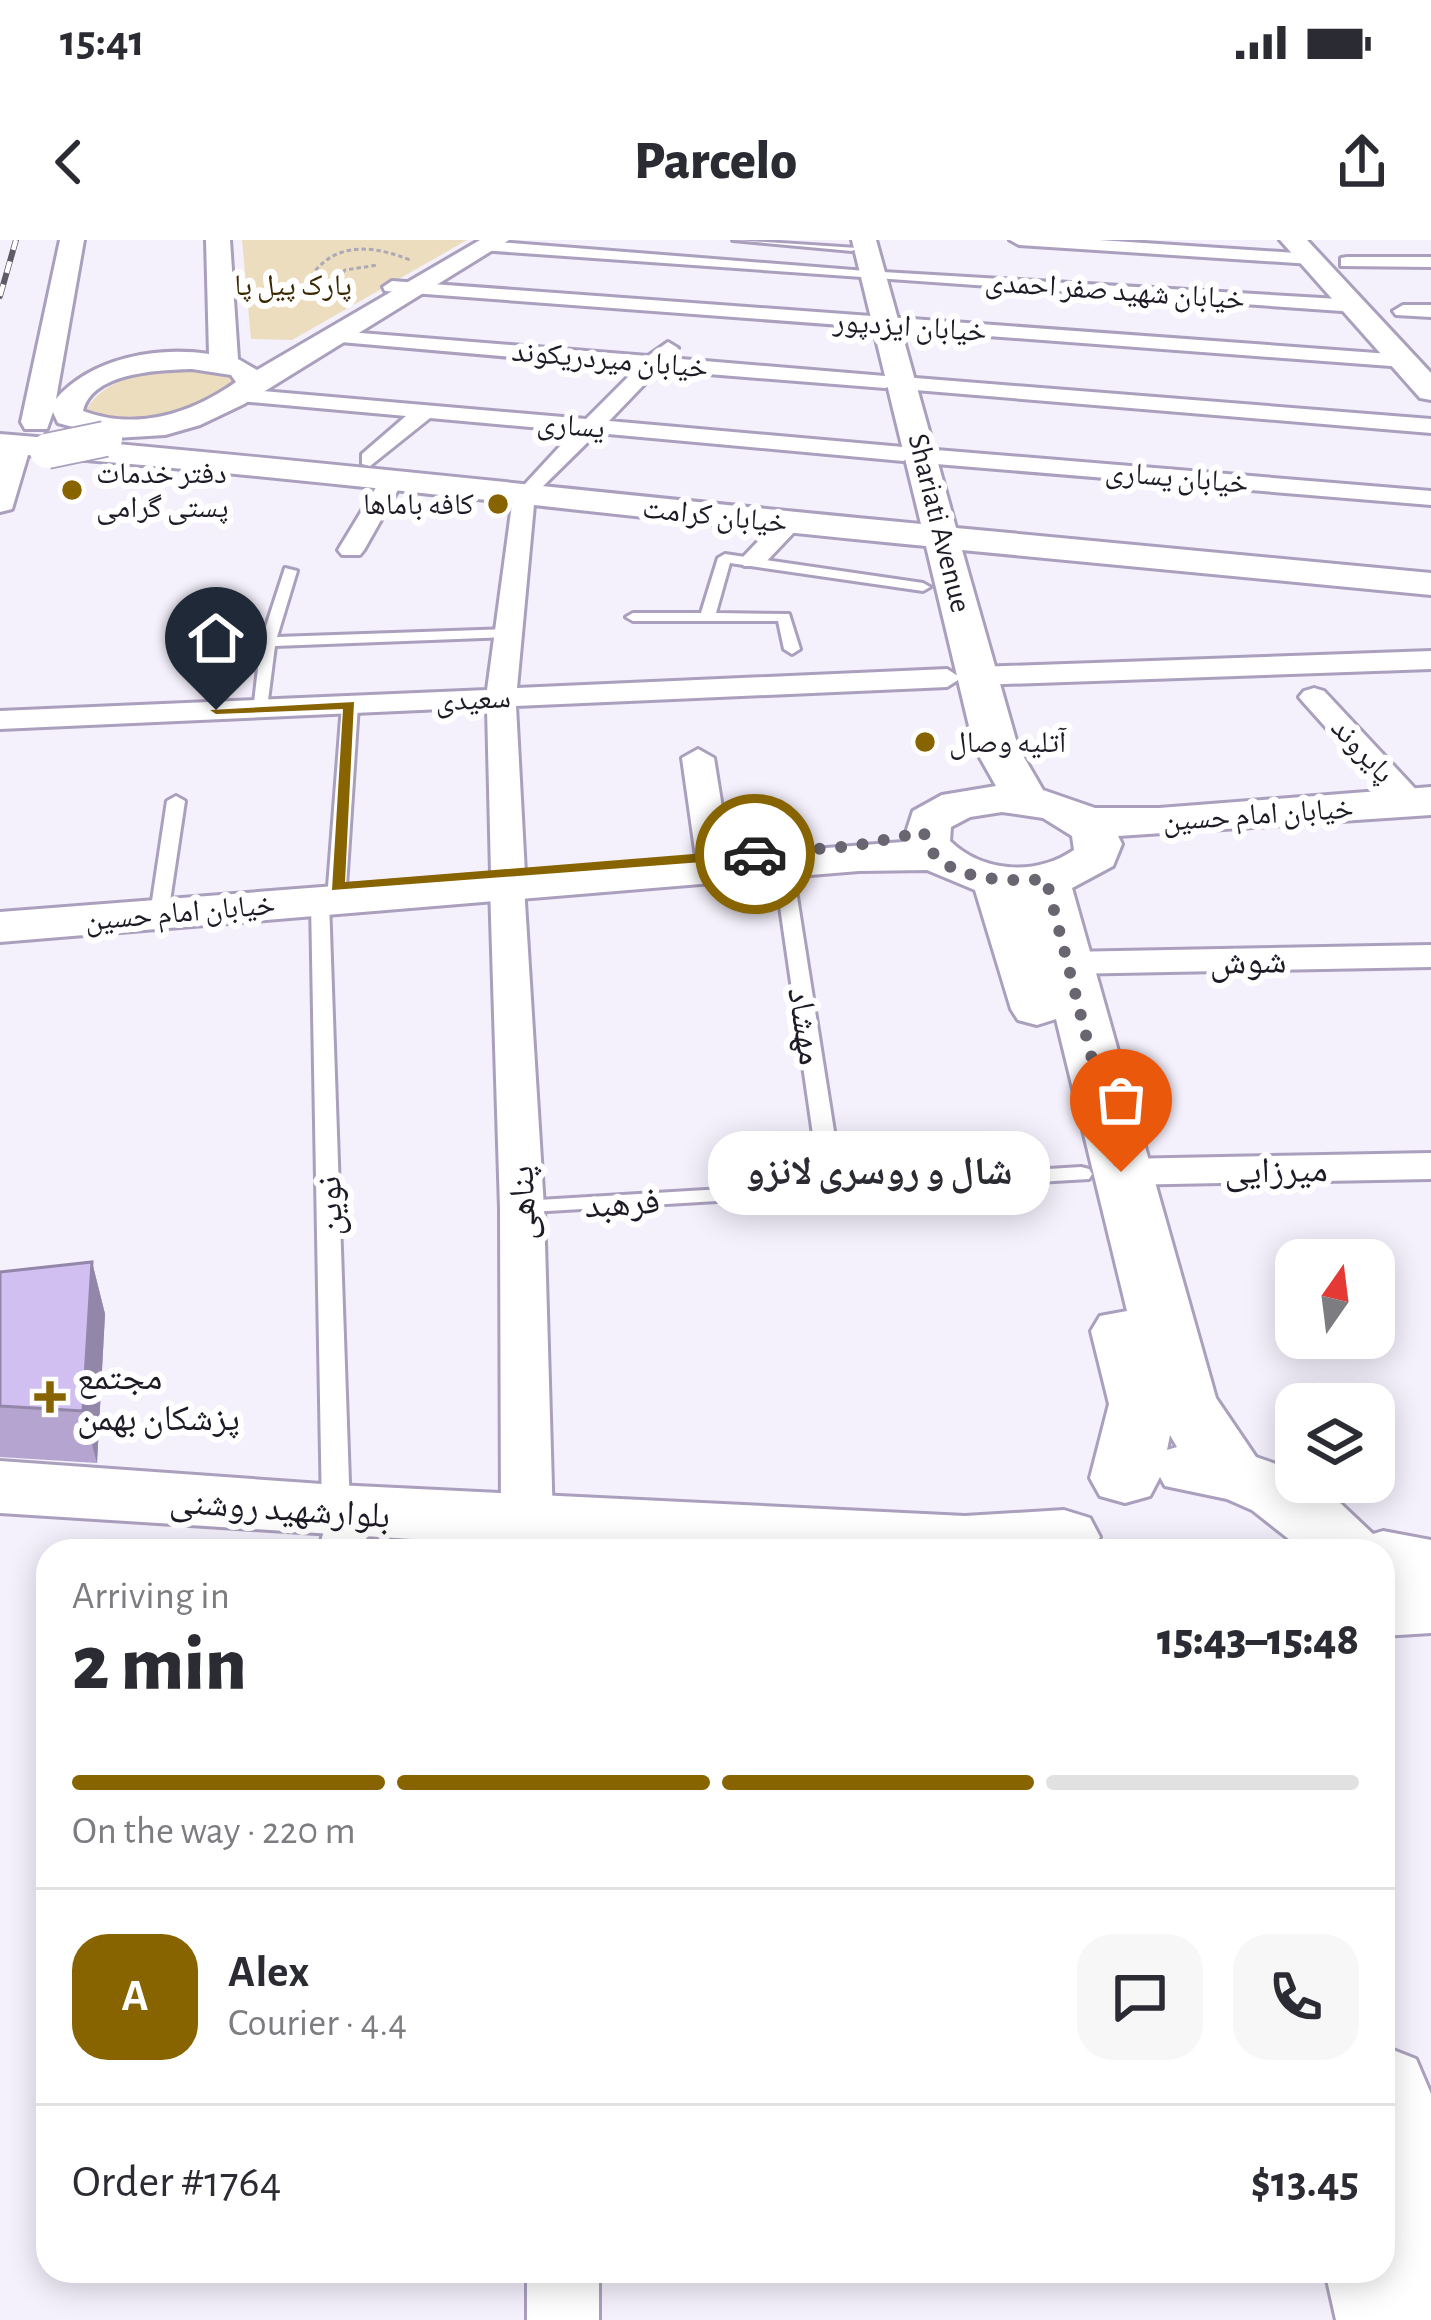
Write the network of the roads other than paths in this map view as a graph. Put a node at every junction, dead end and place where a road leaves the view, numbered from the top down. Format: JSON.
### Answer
{"nodes":[{"id":1,"x":72,"y":240,"type":"edge"},
{"id":2,"x":194,"y":240,"type":"edge"},
{"id":3,"x":218,"y":240,"type":"edge"},
{"id":4,"x":738,"y":240,"type":"edge"},
{"id":5,"x":1019,"y":240,"type":"edge"},
{"id":6,"x":485,"y":242,"type":"edge"},
{"id":7,"x":1309,"y":246,"type":"edge"},
{"id":8,"x":860,"y":255,"type":"edge"},
{"id":9,"x":1431,"y":262,"type":"edge"},
{"id":10,"x":399,"y":277,"type":"junction"},
{"id":11,"x":1353,"y":286,"type":"junction"},
{"id":12,"x":730,"y":288,"type":"junction"},
{"id":13,"x":1071,"y":298,"type":"dead end"},
{"id":14,"x":563,"y":299,"type":"junction"},
{"id":15,"x":537,"y":321,"type":"dead end"},
{"id":16,"x":877,"y":324,"type":"junction"},
{"id":17,"x":1423,"y":324,"type":"edge"},
{"id":18,"x":1380,"y":334,"type":"junction"},
{"id":19,"x":336,"y":337,"type":"junction"},
{"id":20,"x":1084,"y":338,"type":"junction"},
{"id":21,"x":220,"y":357,"type":"junction"},
{"id":22,"x":1404,"y":361,"type":"junction"},
{"id":23,"x":653,"y":362,"type":"junction"},
{"id":24,"x":894,"y":382,"type":"junction"},
{"id":25,"x":1431,"y":391,"type":"edge"},
{"id":26,"x":424,"y":412,"type":"junction"},
{"id":27,"x":69,"y":416,"type":"junction"},
{"id":28,"x":158,"y":426,"type":"junction"},
{"id":29,"x":589,"y":427,"type":"junction"},
{"id":30,"x":1431,"y":427,"type":"edge"},
{"id":31,"x":109,"y":438,"type":"junction"},
{"id":32,"x":17,"y":451,"type":"edge"},
{"id":33,"x":913,"y":455,"type":"junction"},
{"id":34,"x":388,"y":472,"type":"junction"},
{"id":35,"x":528,"y":492,"type":"junction"},
{"id":36,"x":1431,"y":498,"type":"edge"},
{"id":37,"x":790,"y":522,"type":"junction"},
{"id":38,"x":926,"y":531,"type":"junction"},
{"id":39,"x":351,"y":550,"type":"dead end"},
{"id":40,"x":753,"y":561,"type":"junction"},
{"id":41,"x":290,"y":571,"type":"dead end"},
{"id":42,"x":1431,"y":580,"type":"edge"},
{"id":43,"x":923,"y":587,"type":"junction"},
{"id":44,"x":633,"y":617,"type":"dead end"},
{"id":45,"x":707,"y":617,"type":"junction"},
{"id":46,"x":508,"y":633,"type":"junction"},
{"id":47,"x":268,"y":642,"type":"junction"},
{"id":48,"x":792,"y":649,"type":"dead end"},
{"id":49,"x":1431,"y":660,"type":"edge"},
{"id":50,"x":963,"y":677,"type":"junction"},
{"id":51,"x":1314,"y":697,"type":"dead end"},
{"id":52,"x":501,"y":698,"type":"junction"},
{"id":53,"x":350,"y":704,"type":"junction"},
{"id":54,"x":259,"y":709,"type":"junction"},
{"id":55,"x":0,"y":720,"type":"edge"},
{"id":56,"x":698,"y":758,"type":"dead end"},
{"id":57,"x":979,"y":800,"type":"junction"},
{"id":58,"x":1026,"y":800,"type":"junction"},
{"id":59,"x":176,"y":802,"type":"dead end"},
{"id":60,"x":1424,"y":806,"type":"edge"},
{"id":61,"x":1092,"y":833,"type":"junction"},
{"id":62,"x":930,"y":844,"type":"junction"},
{"id":63,"x":713,"y":857,"type":"junction"},
{"id":64,"x":783,"y":865,"type":"junction"},
{"id":65,"x":508,"y":879,"type":"junction"},
{"id":66,"x":1021,"y":879,"type":"junction"},
{"id":67,"x":328,"y":894,"type":"junction"},
{"id":68,"x":161,"y":901,"type":"junction"},
{"id":69,"x":0,"y":914,"type":"edge"},
{"id":70,"x":0,"y":927,"type":"edge"},
{"id":71,"x":1431,"y":956,"type":"edge"},
{"id":72,"x":1066,"y":963,"type":"junction"},
{"id":73,"x":1431,"y":1166,"type":"edge"},
{"id":74,"x":1101,"y":1173,"type":"junction"},
{"id":75,"x":832,"y":1187,"type":"junction"},
{"id":76,"x":522,"y":1208,"type":"junction"},
{"id":77,"x":1230,"y":1473,"type":"junction"},
{"id":78,"x":1124,"y":1478,"type":"junction"},
{"id":79,"x":0,"y":1487,"type":"edge"},
{"id":80,"x":0,"y":1520,"type":"edge"},
{"id":81,"x":341,"y":1533,"type":"edge"},
{"id":82,"x":501,"y":1539,"type":"edge"},
{"id":83,"x":528,"y":1539,"type":"edge"},
{"id":84,"x":1066,"y":1539,"type":"edge"},
{"id":85,"x":1337,"y":1539,"type":"edge"},
{"id":86,"x":1395,"y":1560,"type":"edge"},
{"id":87,"x":1431,"y":1568,"type":"edge"},
{"id":88,"x":1431,"y":1604,"type":"edge"},
{"id":89,"x":1395,"y":1606,"type":"edge"},
{"id":90,"x":1405,"y":2133,"type":"edge"},
{"id":91,"x":1431,"y":2260,"type":"edge"},
{"id":92,"x":563,"y":2283,"type":"edge"},
{"id":93,"x":1378,"y":2283,"type":"edge"},
{"id":94,"x":562,"y":2320,"type":"edge"},
{"id":95,"x":1387,"y":2320,"type":"edge"}],
"edges":[{"from":1,"to":32,"type":"main road"},
{"from":2,"to":21,"type":"main road"},
{"from":3,"to":21,"type":"main road"},
{"from":4,"to":8,"type":"lane"},
{"from":5,"to":7,"type":"street"},
{"from":6,"to":10,"type":"main road"},
{"from":6,"to":12,"type":"street","name":"خیابان شهید صفر احمدی"},
{"from":7,"to":11,"type":"main road"},
{"from":8,"to":11,"type":"street","name":"خیابان شهید صفر احمدی"},
{"from":8,"to":12,"type":"street","name":"خیابان شهید صفر احمدی"},
{"from":8,"to":16,"type":"main road","name":"Shariati Avenue"},
{"from":9,"to":11,"type":"street","name":"خیابان شهید صفر احمدی"},
{"from":10,"to":14,"type":"street","name":"خیابان ایزدپور"},
{"from":10,"to":19,"type":"main road"},
{"from":10,"to":21,"type":"main road"},
{"from":11,"to":17,"type":"main road"},
{"from":11,"to":18,"type":"main road"},
{"from":12,"to":14,"type":"street","name":"خیابان ایزدپور"},
{"from":12,"to":16,"type":"street","name":"خیابان ایزدپور"},
{"from":12,"to":23,"type":"street"},
{"from":13,"to":20,"type":"street"},
{"from":14,"to":15,"type":"street"},
{"from":16,"to":20,"type":"street","name":"خیابان ایزدپور"},
{"from":16,"to":24,"type":"main road","name":"Shariati Avenue"},
{"from":17,"to":18,"type":"main road"},
{"from":18,"to":22,"type":"main road"},
{"from":19,"to":21,"type":"main road"},
{"from":19,"to":23,"type":"street","name":"خیابان میردریکوند"},
{"from":20,"to":22,"type":"street","name":"خیابان ایزدپور"},
{"from":21,"to":26,"type":"street","name":"یساری"},
{"from":21,"to":27,"type":"main road"},
{"from":21,"to":28,"type":"main road"},
{"from":22,"to":25,"type":"main road"},
{"from":23,"to":24,"type":"street","name":"خیابان میردریکوند"},
{"from":23,"to":29,"type":"street"},
{"from":24,"to":30,"type":"street","name":"خیابان میردریکوند"},
{"from":24,"to":33,"type":"main road","name":"Shariati Avenue"},
{"from":26,"to":29,"type":"street","name":"یساری"},
{"from":26,"to":34,"type":"street"},
{"from":27,"to":28,"type":"main road"},
{"from":27,"to":32,"type":"main road"},
{"from":28,"to":31,"type":"main road"},
{"from":29,"to":33,"type":"street","name":"یساری"},
{"from":29,"to":35,"type":"street"},
{"from":31,"to":32,"type":"main road","bridge":true},
{"from":31,"to":34,"type":"main road"},
{"from":32,"to":34,"type":"main road","name":"خیابان کرامت"},
{"from":33,"to":36,"type":"street","name":"خیابان یساری"},
{"from":33,"to":38,"type":"main road","name":"Shariati Avenue"},
{"from":34,"to":35,"type":"main road","name":"خیابان کرامت"},
{"from":34,"to":39,"type":"street"},
{"from":35,"to":37,"type":"main road","name":"خیابان کرامت"},
{"from":35,"to":38,"type":"main road","name":"خیابان کرامت"},
{"from":35,"to":46,"type":"street"},
{"from":37,"to":38,"type":"main road","name":"خیابان کرامت"},
{"from":37,"to":40,"type":"street"},
{"from":38,"to":42,"type":"main road","name":"خیابان کرامت"},
{"from":38,"to":43,"type":"main road","name":"Shariati Avenue"},
{"from":38,"to":50,"type":"main road","name":"Shariati Avenue"},
{"from":40,"to":43,"type":"lane"},
{"from":40,"to":45,"type":"lane"},
{"from":41,"to":47,"type":"lane"},
{"from":43,"to":50,"type":"main road","name":"Shariati Avenue"},
{"from":44,"to":45,"type":"lane"},
{"from":45,"to":48,"type":"lane"},
{"from":46,"to":47,"type":"lane"},
{"from":46,"to":52,"type":"street"},
{"from":47,"to":54,"type":"lane"},
{"from":49,"to":50,"type":"street","name":"سعیدی"},
{"from":50,"to":52,"type":"street","name":"سعیدی"},
{"from":50,"to":57,"type":"main road","name":"Shariati Avenue"},
{"from":50,"to":58,"type":"main road","name":"Shariati Avenue"},
{"from":51,"to":60,"type":"street","name":"پایروند"},
{"from":52,"to":53,"type":"street","name":"سعیدی"},
{"from":52,"to":65,"type":"street","name":"پناهی"},
{"from":53,"to":54,"type":"street","name":"سعیدی"},
{"from":53,"to":67,"type":"lane","name":"نوین"},
{"from":54,"to":55,"type":"street","name":"سعیدی"},
{"from":56,"to":63,"type":"street"},
{"from":57,"to":58,"type":"main road"},
{"from":57,"to":62,"type":"main road"},
{"from":58,"to":61,"type":"main road"},
{"from":59,"to":68,"type":"lane"},
{"from":60,"to":61,"type":"main road","name":"خیابان امام حسین"},
{"from":61,"to":66,"type":"main road"},
{"from":62,"to":63,"type":"main road"},
{"from":62,"to":64,"type":"main road","name":"خیابان امام حسین"},
{"from":62,"to":66,"type":"main road"},
{"from":63,"to":65,"type":"main road"},
{"from":64,"to":65,"type":"main road","name":"خیابان امام حسین"},
{"from":64,"to":75,"type":"lane","name":"مهشاد"},
{"from":65,"to":67,"type":"main road","name":"خیابان امام حسین"},
{"from":65,"to":76,"type":"street","name":"پناهی"},
{"from":66,"to":72,"type":"main road"},
{"from":66,"to":74,"type":"main road"},
{"from":67,"to":68,"type":"main road","name":"خیابان امام حسین"},
{"from":67,"to":70,"type":"main road","name":"خیابان امام حسین"},
{"from":67,"to":81,"type":"lane","name":"نوین"},
{"from":68,"to":69,"type":"main road","name":"خیابان امام حسین"},
{"from":71,"to":72,"type":"street","name":"شوش"},
{"from":72,"to":74,"type":"main road"},
{"from":73,"to":74,"type":"street","name":"میرزایی"},
{"from":74,"to":75,"type":"lane","name":"فرهبد"},
{"from":74,"to":77,"type":"main road"},
{"from":74,"to":78,"type":"main road"},
{"from":75,"to":76,"type":"lane","name":"فرهبد"},
{"from":76,"to":83,"type":"street","name":"پناهی"},
{"from":77,"to":78,"type":"main road"},
{"from":77,"to":85,"type":"main road"},
{"from":78,"to":84,"type":"main road"},
{"from":79,"to":81,"type":"main road","name":"بلوارشهید روشنی"},
{"from":80,"to":81,"type":"main road","name":"بلوارشهید روشنی"},
{"from":81,"to":82,"type":"main road","name":"بلوارشهید روشنی"},
{"from":86,"to":87,"type":"main road"},
{"from":88,"to":89,"type":"main road"},
{"from":90,"to":91,"type":"main road"},
{"from":92,"to":94,"type":"street"},
{"from":93,"to":95,"type":"main road"}]}
